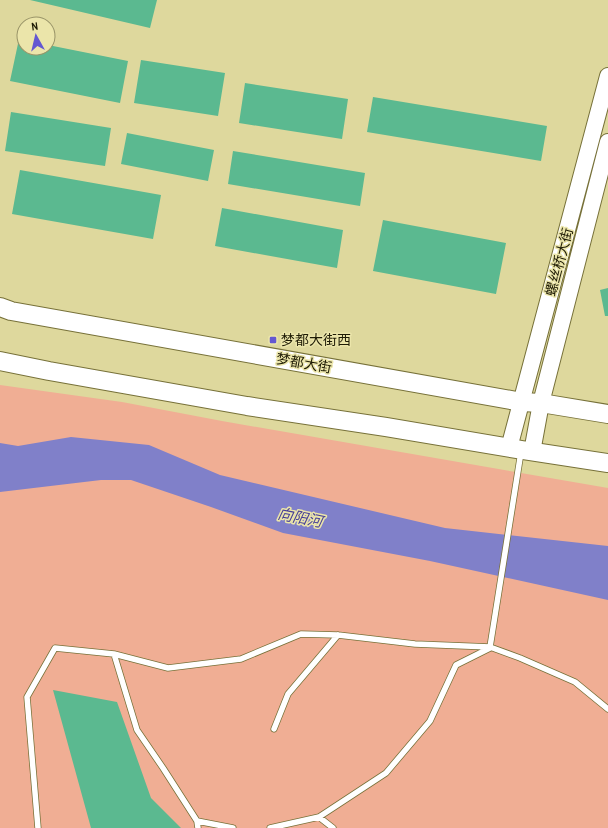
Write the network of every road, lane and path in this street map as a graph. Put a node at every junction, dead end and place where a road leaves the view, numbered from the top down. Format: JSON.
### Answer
{"nodes":[{"id":1,"x":608,"y":76,"type":"edge"},
{"id":2,"x":608,"y":142,"type":"edge"},
{"id":3,"x":0,"y":307,"type":"edge"},
{"id":4,"x":0,"y":361,"type":"edge"},
{"id":5,"x":522,"y":402,"type":"junction"},
{"id":6,"x":541,"y":403,"type":"junction"},
{"id":7,"x":608,"y":414,"type":"edge"},
{"id":8,"x":521,"y":450,"type":"junction"},
{"id":9,"x":608,"y":463,"type":"edge"},
{"id":10,"x":338,"y":635,"type":"junction"},
{"id":11,"x":490,"y":648,"type":"junction"},
{"id":12,"x":114,"y":654,"type":"junction"},
{"id":13,"x":608,"y":709,"type":"edge"},
{"id":14,"x":274,"y":729,"type":"dead end"},
{"id":15,"x":319,"y":818,"type":"junction"},
{"id":16,"x":197,"y":821,"type":"junction"},
{"id":17,"x":38,"y":828,"type":"edge"},
{"id":18,"x":198,"y":828,"type":"edge"},
{"id":19,"x":233,"y":828,"type":"edge"},
{"id":20,"x":270,"y":828,"type":"edge"},
{"id":21,"x":333,"y":828,"type":"edge"}],
"edges":[{"from":1,"to":5,"type":"street","name":"螺丝桥大街"},
{"from":2,"to":6,"type":"street","name":"螺丝桥大街"},
{"from":3,"to":5,"type":"main road","name":"梦都大街"},
{"from":4,"to":8,"type":"main road"},
{"from":5,"to":6,"type":"main road","name":"梦都大街"},
{"from":5,"to":8,"type":"street","name":"螺丝桥大街"},
{"from":6,"to":7,"type":"main road","name":"梦都大街"},
{"from":6,"to":8,"type":"street","name":"螺丝桥大街"},
{"from":8,"to":9,"type":"main road"},
{"from":8,"to":11,"type":"lane"},
{"from":10,"to":11,"type":"lane"},
{"from":10,"to":12,"type":"lane"},
{"from":10,"to":14,"type":"lane"},
{"from":11,"to":13,"type":"lane"},
{"from":11,"to":15,"type":"lane"},
{"from":12,"to":16,"type":"lane"},
{"from":12,"to":17,"type":"lane"},
{"from":15,"to":20,"type":"lane"},
{"from":15,"to":21,"type":"lane"},
{"from":16,"to":18,"type":"lane"},
{"from":16,"to":19,"type":"lane"}]}
